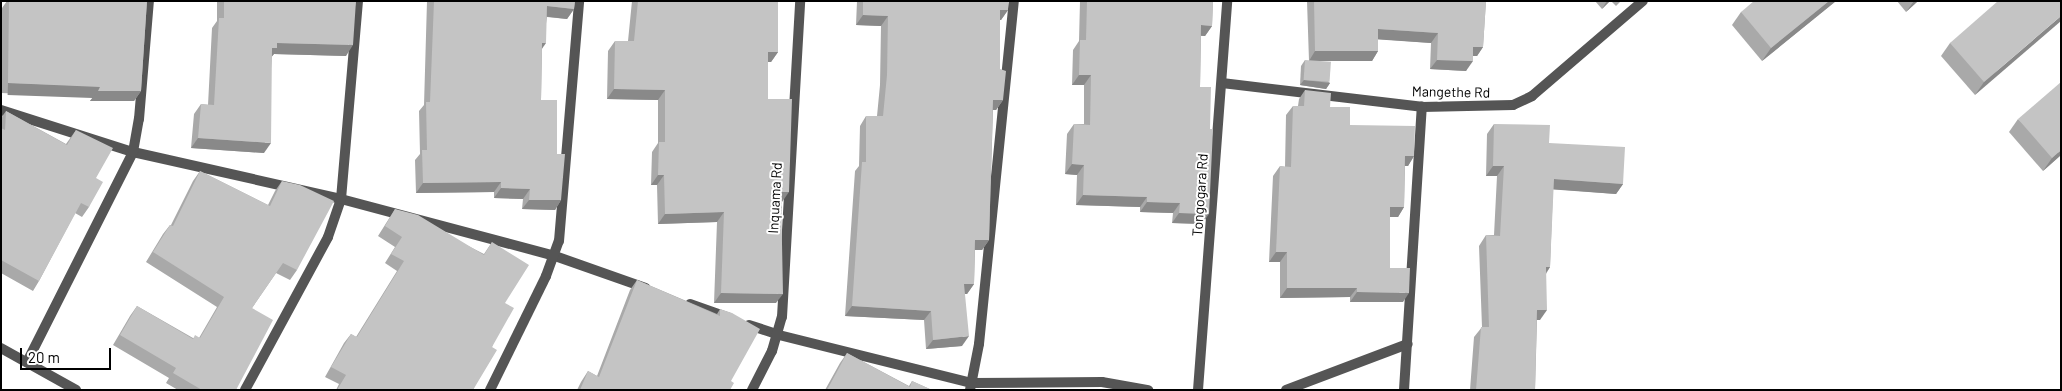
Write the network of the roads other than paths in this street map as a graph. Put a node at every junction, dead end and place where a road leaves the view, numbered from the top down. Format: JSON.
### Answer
{"nodes":[{"id":1,"x":149,"y":1,"type":"edge"},
{"id":2,"x":358,"y":1,"type":"edge"},
{"id":3,"x":579,"y":1,"type":"edge"},
{"id":4,"x":800,"y":1,"type":"edge"},
{"id":5,"x":1014,"y":1,"type":"edge"},
{"id":6,"x":1227,"y":1,"type":"edge"},
{"id":7,"x":1644,"y":1,"type":"edge"},
{"id":8,"x":1222,"y":83,"type":"junction"},
{"id":9,"x":1422,"y":107,"type":"junction"},
{"id":10,"x":1,"y":110,"type":"edge"},
{"id":11,"x":133,"y":152,"type":"junction"},
{"id":12,"x":342,"y":199,"type":"junction"},
{"id":13,"x":555,"y":256,"type":"junction"},
{"id":14,"x":657,"y":292,"type":"edge"},
{"id":15,"x":676,"y":299,"type":"edge"},
{"id":16,"x":779,"y":335,"type":"junction"},
{"id":17,"x":1408,"y":344,"type":"junction"},
{"id":18,"x":1,"y":348,"type":"edge"},
{"id":19,"x":26,"y":362,"type":"junction"},
{"id":20,"x":971,"y":386,"type":"edge"},
{"id":21,"x":76,"y":390,"type":"edge"},
{"id":22,"x":245,"y":390,"type":"edge"},
{"id":23,"x":490,"y":390,"type":"edge"},
{"id":24,"x":752,"y":390,"type":"edge"},
{"id":25,"x":1148,"y":390,"type":"edge"},
{"id":26,"x":1198,"y":390,"type":"edge"},
{"id":27,"x":1286,"y":390,"type":"edge"},
{"id":28,"x":1404,"y":390,"type":"edge"}],
"edges":[{"from":1,"to":11,"type":"street"},
{"from":2,"to":12,"type":"street"},
{"from":3,"to":13,"type":"street"},
{"from":4,"to":16,"type":"street","name":"Inquama Rd"},
{"from":5,"to":20,"type":"street"},
{"from":6,"to":8,"type":"street","name":"Tongogara Rd"},
{"from":7,"to":9,"type":"street","name":"Mangethe Rd"},
{"from":8,"to":9,"type":"street","name":"Mangethe Rd"},
{"from":8,"to":26,"type":"street","name":"Tongogara Rd"},
{"from":9,"to":17,"type":"street"},
{"from":10,"to":11,"type":"street"},
{"from":11,"to":12,"type":"street"},
{"from":11,"to":19,"type":"street"},
{"from":12,"to":13,"type":"street"},
{"from":12,"to":22,"type":"street"},
{"from":13,"to":14,"type":"street"},
{"from":13,"to":23,"type":"street"},
{"from":15,"to":16,"type":"street"},
{"from":16,"to":20,"type":"street"},
{"from":16,"to":24,"type":"street","name":"Inquama Rd"},
{"from":17,"to":27,"type":"street"},
{"from":17,"to":28,"type":"street"},
{"from":18,"to":19,"type":"street"},
{"from":19,"to":21,"type":"street"},
{"from":20,"to":25,"type":"street"}]}
